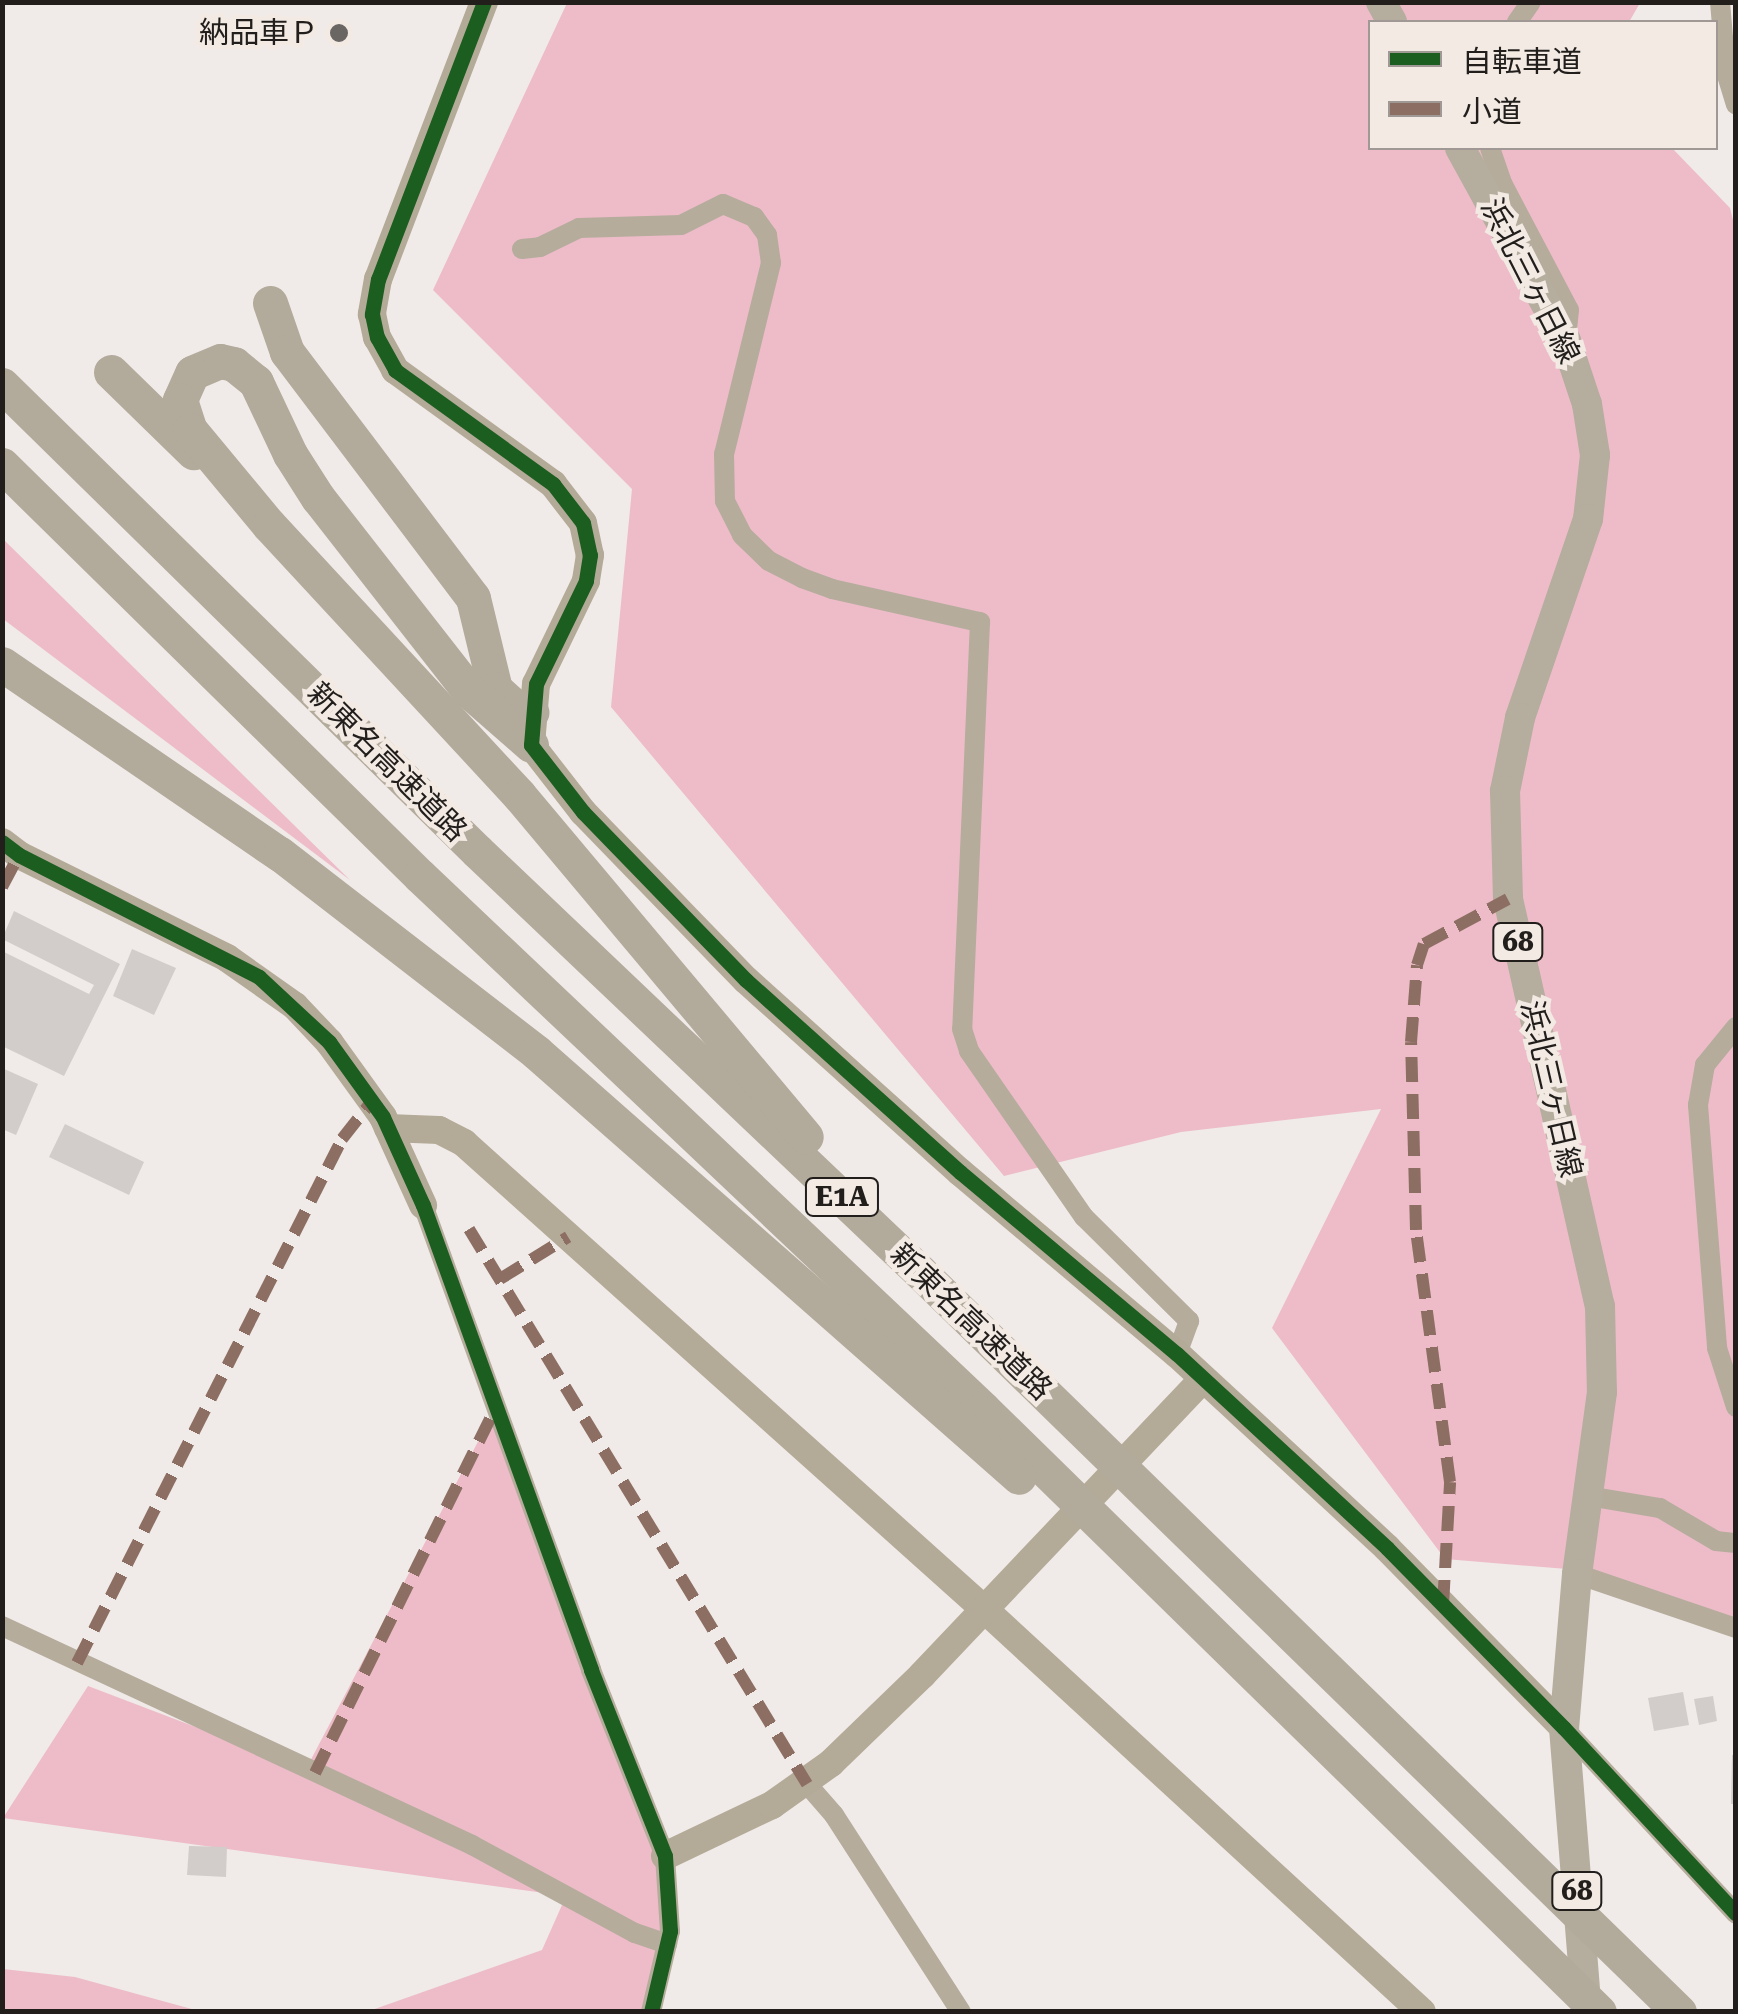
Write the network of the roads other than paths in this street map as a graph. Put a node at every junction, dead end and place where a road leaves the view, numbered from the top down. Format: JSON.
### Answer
{"nodes":[{"id":1,"x":484,"y":2,"type":"edge"},
{"id":2,"x":1720,"y":2,"type":"edge"},
{"id":3,"x":1736,"y":105,"type":"edge"},
{"id":4,"x":1461,"y":150,"type":"edge"},
{"id":5,"x":1491,"y":150,"type":"edge"},
{"id":6,"x":522,"y":249,"type":"dead end"},
{"id":7,"x":270,"y":303,"type":"dead end"},
{"id":8,"x":1566,"y":342,"type":"junction"},
{"id":9,"x":111,"y":372,"type":"dead end"},
{"id":10,"x":2,"y":386,"type":"edge"},
{"id":11,"x":2,"y":465,"type":"edge"},
{"id":12,"x":269,"y":525,"type":"junction"},
{"id":13,"x":2,"y":664,"type":"edge"},
{"id":14,"x":532,"y":729,"type":"junction"},
{"id":15,"x":2,"y":842,"type":"edge"},
{"id":16,"x":1736,"y":1027,"type":"edge"},
{"id":17,"x":388,"y":1128,"type":"junction"},
{"id":18,"x":423,"y":1204,"type":"joint"},
{"id":19,"x":920,"y":1272,"type":"junction"},
{"id":20,"x":1177,"y":1354,"type":"junction"},
{"id":21,"x":1202,"y":1380,"type":"junction"},
{"id":22,"x":1736,"y":1407,"type":"edge"},
{"id":23,"x":1588,"y":1496,"type":"junction"},
{"id":24,"x":1736,"y":1542,"type":"edge"},
{"id":25,"x":1577,"y":1574,"type":"junction"},
{"id":26,"x":992,"y":1602,"type":"junction"},
{"id":27,"x":2,"y":1626,"type":"edge"},
{"id":28,"x":1736,"y":1628,"type":"edge"},
{"id":29,"x":1564,"y":1728,"type":"junction"},
{"id":30,"x":807,"y":1784,"type":"junction"},
{"id":31,"x":665,"y":1856,"type":"junction"},
{"id":32,"x":1489,"y":1906,"type":"junction"},
{"id":33,"x":1736,"y":1914,"type":"edge"},
{"id":34,"x":667,"y":1944,"type":"junction"},
{"id":35,"x":651,"y":2012,"type":"edge"},
{"id":36,"x":960,"y":2012,"type":"edge"},
{"id":37,"x":1422,"y":2012,"type":"edge"},
{"id":38,"x":1587,"y":2012,"type":"edge"},
{"id":39,"x":1599,"y":2012,"type":"edge"},
{"id":40,"x":1678,"y":2012,"type":"edge"}],
"edges":[{"from":1,"to":14,"type":"street"},
{"from":2,"to":3,"type":"street"},
{"from":4,"to":8,"type":"main road","name":"浜北三ヶ日線","number":"68"},
{"from":5,"to":8,"type":"street"},
{"from":6,"to":20,"type":"street"},
{"from":7,"to":14,"type":"highway"},
{"from":8,"to":23,"type":"main road","name":"浜北三ヶ日線","number":"68"},
{"from":9,"to":12,"type":"highway"},
{"from":10,"to":19,"type":"highway","name":"新東名高速道路","number":"E1A"},
{"from":11,"to":32,"type":"highway","name":"新東名高速道路","number":"E1A"},
{"from":12,"to":14,"type":"highway"},
{"from":12,"to":19,"type":"highway"},
{"from":13,"to":32,"type":"highway"},
{"from":14,"to":20,"type":"street"},
{"from":15,"to":17,"type":"street"},
{"from":16,"to":22,"type":"street"},
{"from":17,"to":18,"type":"street"},
{"from":17,"to":26,"type":"street"},
{"from":18,"to":31,"type":"street"},
{"from":19,"to":40,"type":"highway","name":"新東名高速道路","number":"E1A"},
{"from":20,"to":21,"type":"street"},
{"from":21,"to":26,"type":"street"},
{"from":21,"to":29,"type":"street"},
{"from":23,"to":24,"type":"street"},
{"from":23,"to":25,"type":"main road","name":"浜北三ヶ日線","number":"68"},
{"from":25,"to":28,"type":"street"},
{"from":25,"to":29,"type":"main road","name":"浜北三ヶ日線","number":"68"},
{"from":26,"to":30,"type":"street"},
{"from":26,"to":37,"type":"street"},
{"from":27,"to":34,"type":"street"},
{"from":29,"to":33,"type":"street"},
{"from":29,"to":38,"type":"main road","name":"浜北三ヶ日線","number":"68"},
{"from":30,"to":31,"type":"street"},
{"from":30,"to":36,"type":"street"},
{"from":31,"to":34,"type":"street"},
{"from":32,"to":39,"type":"highway","name":"新東名高速道路","number":"E1A"},
{"from":34,"to":35,"type":"street"}]}
